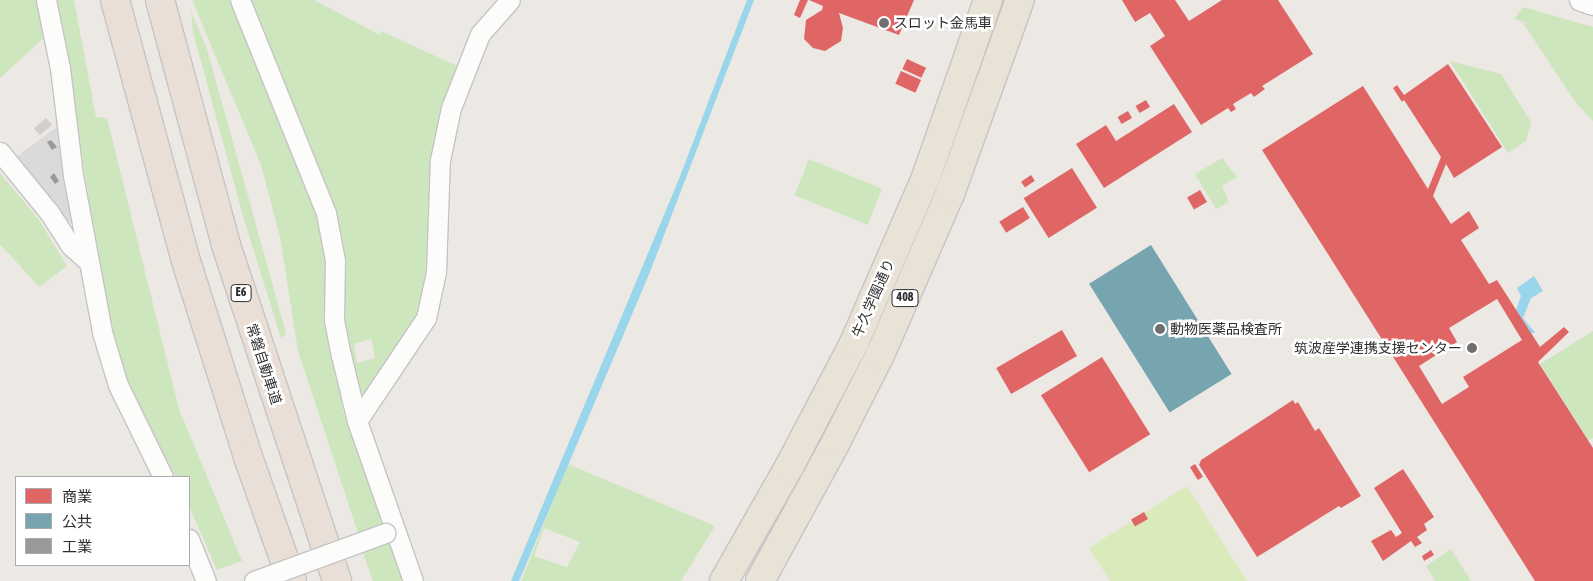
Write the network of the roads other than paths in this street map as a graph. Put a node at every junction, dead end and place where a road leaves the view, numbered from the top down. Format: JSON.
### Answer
{"nodes":[{"id":1,"x":46,"y":0,"type":"edge"},
{"id":2,"x":115,"y":0,"type":"edge"},
{"id":3,"x":160,"y":0,"type":"edge"},
{"id":4,"x":240,"y":0,"type":"edge"},
{"id":5,"x":510,"y":0,"type":"edge"},
{"id":6,"x":988,"y":0,"type":"edge"},
{"id":7,"x":1020,"y":0,"type":"edge"},
{"id":8,"x":1581,"y":0,"type":"edge"},
{"id":9,"x":1593,"y":4,"type":"edge"},
{"id":10,"x":0,"y":152,"type":"edge"},
{"id":11,"x":89,"y":262,"type":"junction"},
{"id":12,"x":357,"y":421,"type":"junction"},
{"id":13,"x":163,"y":476,"type":"edge"},
{"id":14,"x":390,"y":531,"type":"junction"},
{"id":15,"x":190,"y":541,"type":"edge"},
{"id":16,"x":206,"y":581,"type":"edge"},
{"id":17,"x":254,"y":581,"type":"edge"},
{"id":18,"x":292,"y":581,"type":"edge"},
{"id":19,"x":337,"y":581,"type":"edge"},
{"id":20,"x":413,"y":581,"type":"edge"},
{"id":21,"x":724,"y":581,"type":"edge"},
{"id":22,"x":760,"y":581,"type":"edge"}],
"edges":[{"from":1,"to":11,"type":"street"},
{"from":2,"to":18,"type":"highway"},
{"from":3,"to":19,"type":"highway","name":"常磐自動車道","number":"E6"},
{"from":4,"to":12,"type":"street"},
{"from":5,"to":12,"type":"street"},
{"from":6,"to":21,"type":"highway","name":"牛久学園通り","number":"408"},
{"from":7,"to":22,"type":"highway","number":"408"},
{"from":8,"to":9,"type":"street"},
{"from":10,"to":11,"type":"street"},
{"from":11,"to":13,"type":"street"},
{"from":12,"to":14,"type":"street"},
{"from":14,"to":17,"type":"street","bridge":true},
{"from":14,"to":20,"type":"street"},
{"from":15,"to":16,"type":"street"}]}
